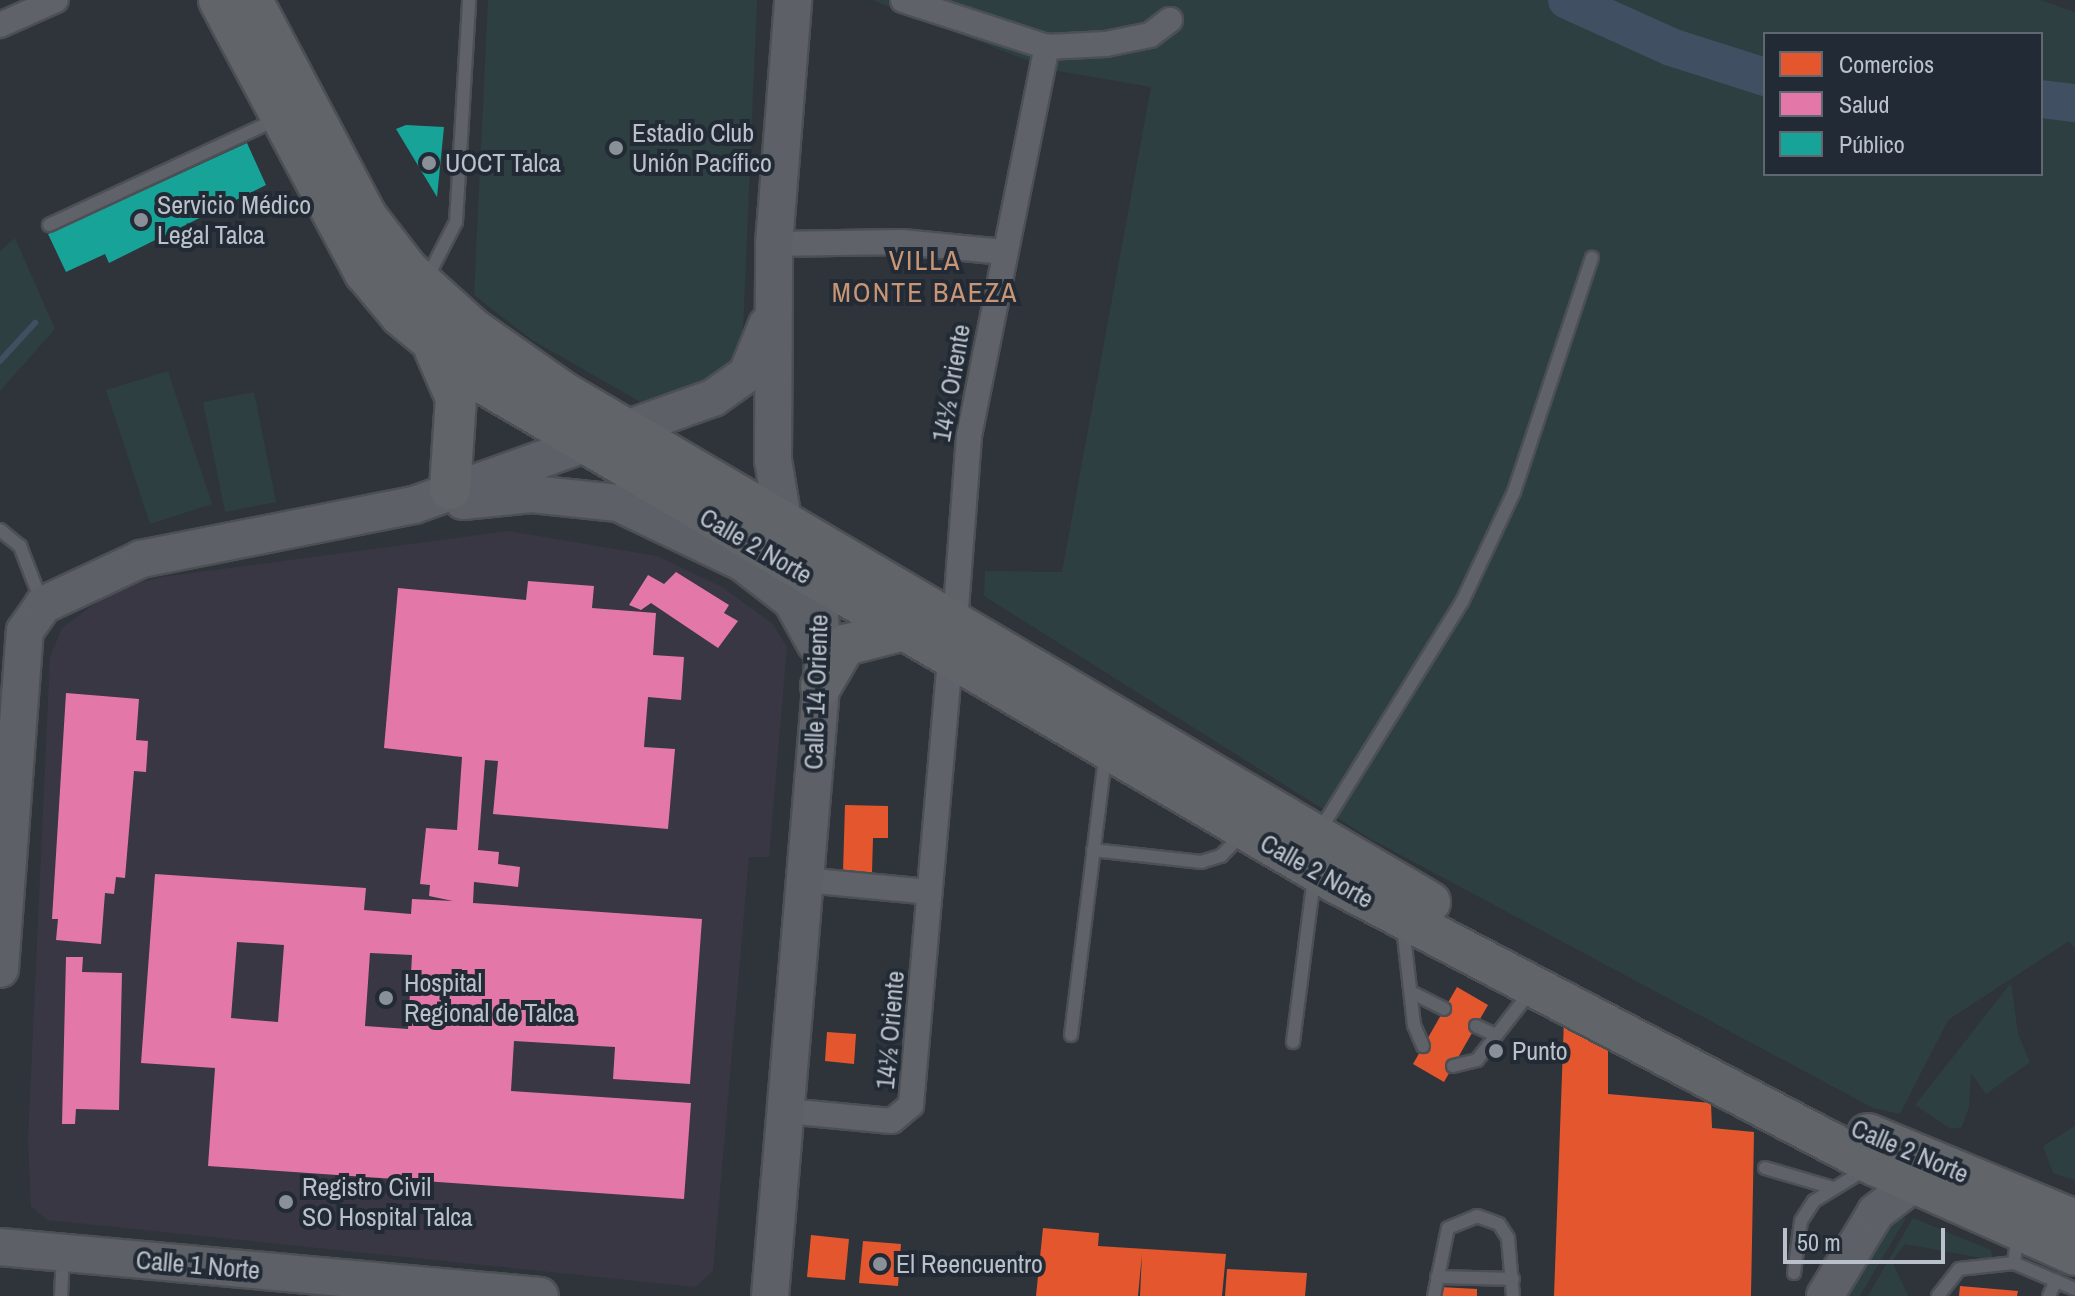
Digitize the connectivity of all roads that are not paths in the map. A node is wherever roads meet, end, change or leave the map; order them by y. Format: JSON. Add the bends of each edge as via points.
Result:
{"nodes":[{"id":1,"x":56,"y":0,"type":"edge"},
{"id":2,"x":219,"y":0,"type":"edge"},
{"id":3,"x":252,"y":0,"type":"edge"},
{"id":4,"x":469,"y":0,"type":"edge"},
{"id":5,"x":793,"y":0,"type":"edge"},
{"id":6,"x":903,"y":0,"type":"edge"},
{"id":7,"x":1170,"y":20,"type":"dead end"},
{"id":8,"x":0,"y":25,"type":"edge"},
{"id":9,"x":1045,"y":56,"type":"junction"},
{"id":10,"x":282,"y":117,"type":"junction"},
{"id":11,"x":49,"y":225,"type":"dead end"},
{"id":12,"x":774,"y":244,"type":"junction"},
{"id":13,"x":1004,"y":252,"type":"junction"},
{"id":14,"x":1592,"y":258,"type":"dead end"},
{"id":15,"x":424,"y":284,"type":"junction"},
{"id":16,"x":772,"y":305,"type":"junction"},
{"id":17,"x":432,"y":343,"type":"junction"},
{"id":18,"x":627,"y":428,"type":"junction"},
{"id":19,"x":581,"y":444,"type":"junction"},
{"id":20,"x":450,"y":489,"type":"junction"},
{"id":21,"x":414,"y":505,"type":"junction"},
{"id":22,"x":783,"y":520,"type":"junction"},
{"id":23,"x":0,"y":530,"type":"edge"},
{"id":24,"x":811,"y":578,"type":"junction"},
{"id":25,"x":43,"y":605,"type":"junction"},
{"id":26,"x":901,"y":631,"type":"junction"},
{"id":27,"x":953,"y":640,"type":"junction"},
{"id":28,"x":822,"y":674,"type":"junction"},
{"id":29,"x":1106,"y":750,"type":"junction"},
{"id":30,"x":6,"y":818,"type":"edge"},
{"id":31,"x":1245,"y":831,"type":"junction"},
{"id":32,"x":1093,"y":850,"type":"junction"},
{"id":33,"x":1315,"y":854,"type":"junction"},
{"id":34,"x":805,"y":880,"type":"junction"},
{"id":35,"x":929,"y":892,"type":"junction"},
{"id":36,"x":1401,"y":916,"type":"junction"},
{"id":37,"x":0,"y":969,"type":"edge"},
{"id":38,"x":1536,"y":985,"type":"junction"},
{"id":39,"x":1413,"y":993,"type":"junction"},
{"id":40,"x":1444,"y":1009,"type":"dead end"},
{"id":41,"x":1476,"y":1026,"type":"dead end"},
{"id":42,"x":1493,"y":1034,"type":"junction"},
{"id":43,"x":1071,"y":1035,"type":"dead end"},
{"id":44,"x":1293,"y":1042,"type":"dead end"},
{"id":45,"x":1423,"y":1046,"type":"dead end"},
{"id":46,"x":1453,"y":1066,"type":"dead end"},
{"id":47,"x":786,"y":1111,"type":"junction"},
{"id":48,"x":1874,"y":1165,"type":"junction"},
{"id":49,"x":1765,"y":1168,"type":"dead end"},
{"id":50,"x":1913,"y":1184,"type":"junction"},
{"id":51,"x":1833,"y":1188,"type":"junction"},
{"id":52,"x":2075,"y":1220,"type":"edge"},
{"id":53,"x":0,"y":1247,"type":"edge"},
{"id":54,"x":2016,"y":1247,"type":"junction"},
{"id":55,"x":63,"y":1253,"type":"junction"},
{"id":56,"x":2066,"y":1267,"type":"edge"},
{"id":57,"x":1794,"y":1273,"type":"dead end"},
{"id":58,"x":1437,"y":1277,"type":"junction"},
{"id":59,"x":1513,"y":1279,"type":"junction"},
{"id":60,"x":2075,"y":1289,"type":"edge"},
{"id":61,"x":415,"y":1290,"type":"edge"},
{"id":62,"x":61,"y":1296,"type":"edge"},
{"id":63,"x":540,"y":1296,"type":"edge"},
{"id":64,"x":770,"y":1296,"type":"edge"},
{"id":65,"x":1434,"y":1296,"type":"edge"},
{"id":66,"x":1513,"y":1296,"type":"edge"},
{"id":67,"x":1825,"y":1296,"type":"edge"},
{"id":68,"x":1938,"y":1296,"type":"edge"},
{"id":69,"x":2049,"y":1296,"type":"edge"}],
"edges":[{"from":1,"to":8,"type":"street"},
{"from":2,"to":10,"type":"main road"},
{"from":3,"to":15,"type":"main road","name":"Calle 2 Norte","via":[[367,217]]},
{"from":4,"to":15,"type":"lane","via":[[456,222]]},
{"from":5,"to":12,"type":"street","name":"Calle 14 Oriente"},
{"from":6,"to":9,"type":"street"},
{"from":7,"to":9,"type":"street","via":[[1150,35]]},
{"from":9,"to":13,"type":"street","name":"14½ Oriente"},
{"from":10,"to":11,"type":"lane"},
{"from":10,"to":17,"type":"main road","via":[[365,273]]},
{"from":12,"to":13,"type":"street","via":[[902,242]]},
{"from":12,"to":16,"type":"street","name":"Calle 14 Oriente"},
{"from":13,"to":27,"type":"street","name":"14½ Oriente","via":[[967,451]]},
{"from":14,"to":33,"type":"lane","via":[[1514,492]]},
{"from":15,"to":18,"type":"main road","name":"Calle 2 Norte","via":[[504,353]]},
{"from":16,"to":18,"type":"street","via":[[747,374],[713,398]]},
{"from":16,"to":22,"type":"street","name":"Calle 14 Oriente","via":[[773,460]]},
{"from":17,"to":19,"type":"main road","name":"Calle 2 Norte"},
{"from":17,"to":20,"type":"main road","via":[[456,398]]},
{"from":18,"to":19,"type":"street"},
{"from":18,"to":22,"type":"main road","name":"Calle 2 Norte"},
{"from":19,"to":20,"type":"street"},
{"from":19,"to":24,"type":"main road","name":"Calle 2 Norte"},
{"from":20,"to":21,"type":"street"},
{"from":21,"to":25,"type":"street","via":[[141,559]]},
{"from":21,"to":28,"type":"street","via":[[532,494],[618,503],[730,556],[792,601]]},
{"from":22,"to":24,"type":"street","name":"Calle 14 Oriente"},
{"from":22,"to":27,"type":"main road","name":"Calle 2 Norte"},
{"from":23,"to":25,"type":"lane","via":[[20,546]]},
{"from":24,"to":26,"type":"main road","name":"Calle 2 Norte"},
{"from":24,"to":28,"type":"street","name":"Calle 14 Oriente"},
{"from":25,"to":30,"type":"street","via":[[25,631],[12,665]]},
{"from":26,"to":27,"type":"main road","name":"Calle 2 Norte"},
{"from":26,"to":28,"type":"main road","via":[[845,645]]},
{"from":27,"to":29,"type":"main road","name":"Calle 2 Norte"},
{"from":27,"to":33,"type":"main road","name":"Calle 2 Norte"},
{"from":27,"to":35,"type":"street","name":"14½ Oriente"},
{"from":28,"to":34,"type":"street","name":"Calle 14 Oriente"},
{"from":29,"to":31,"type":"main road","name":"Calle 2 Norte"},
{"from":29,"to":32,"type":"lane"},
{"from":30,"to":37,"type":"street"},
{"from":31,"to":32,"type":"lane","via":[[1221,856],[1201,862]]},
{"from":31,"to":33,"type":"main road","name":"Calle 2 Norte"},
{"from":32,"to":43,"type":"lane"},
{"from":33,"to":36,"type":"main road","name":"Calle 2 Norte"},
{"from":33,"to":44,"type":"lane"},
{"from":33,"to":52,"type":"main road","name":"Calle 2 Norte","via":[[1792,1099]]},
{"from":34,"to":35,"type":"street"},
{"from":34,"to":47,"type":"street","name":"Calle 14 Oriente"},
{"from":35,"to":47,"type":"street","name":"14½ Oriente","via":[[913,1099],[903,1116]]},
{"from":36,"to":38,"type":"main road","name":"Calle 2 Norte"},
{"from":36,"to":39,"type":"lane"},
{"from":38,"to":42,"type":"lane"},
{"from":38,"to":48,"type":"main road","name":"Calle 2 Norte"},
{"from":39,"to":40,"type":"lane"},
{"from":39,"to":45,"type":"lane","via":[[1414,1025]]},
{"from":41,"to":42,"type":"lane"},
{"from":42,"to":46,"type":"lane","via":[[1477,1060]]},
{"from":47,"to":64,"type":"street","name":"Calle 14 Oriente"},
{"from":48,"to":50,"type":"main road","name":"Calle 2 Norte"},
{"from":48,"to":51,"type":"lane"},
{"from":49,"to":51,"type":"lane"},
{"from":50,"to":54,"type":"main road","name":"Calle 2 Norte"},
{"from":50,"to":67,"type":"street","via":[[1876,1212]]},
{"from":51,"to":57,"type":"lane","via":[[1801,1221]]},
{"from":53,"to":55,"type":"street","name":"Calle 1 Norte"},
{"from":54,"to":56,"type":"main road","name":"Calle 2 Norte"},
{"from":54,"to":68,"type":"lane","via":[[1959,1269]]},
{"from":55,"to":61,"type":"street","name":"Calle 1 Norte"},
{"from":55,"to":62,"type":"lane"},
{"from":56,"to":60,"type":"lane"},
{"from":56,"to":69,"type":"lane"},
{"from":58,"to":59,"type":"lane"},
{"from":58,"to":59,"type":"lane","via":[[1448,1228],[1477,1216],[1499,1224],[1508,1238]]},
{"from":58,"to":65,"type":"lane"},
{"from":59,"to":66,"type":"lane"},
{"from":61,"to":63,"type":"street","name":"Calle 1 Norte"}]}
